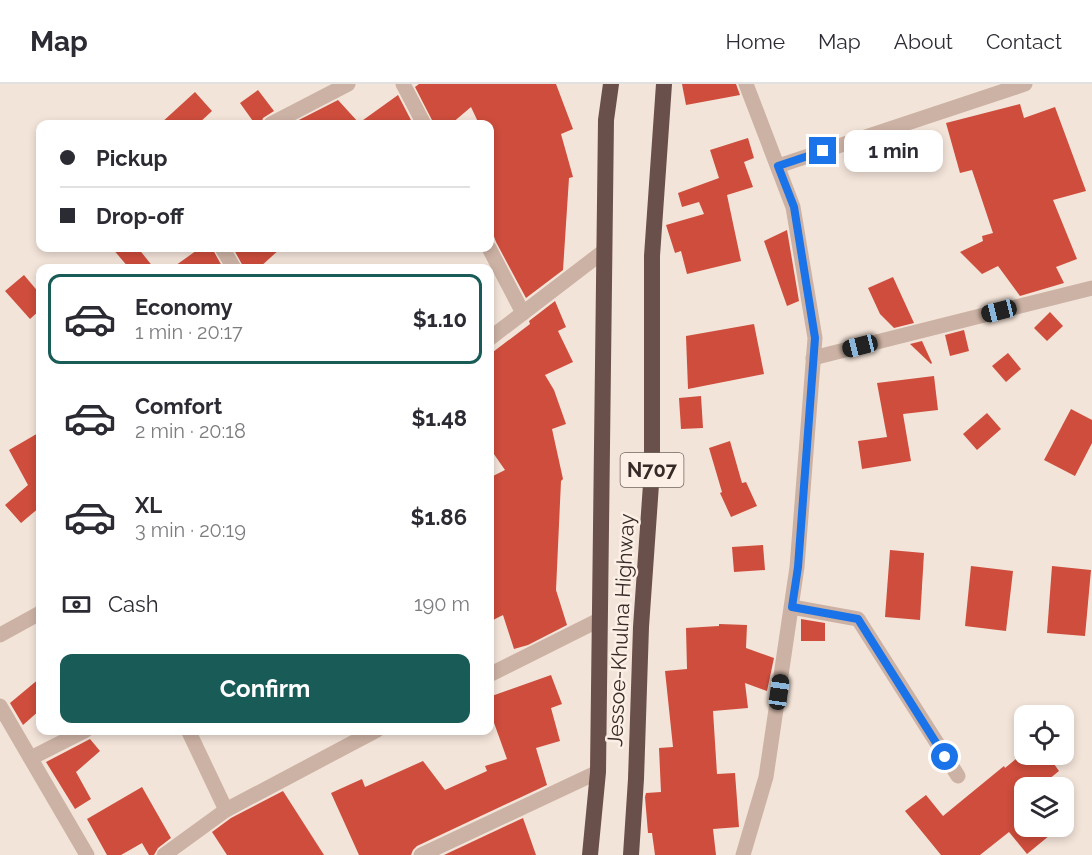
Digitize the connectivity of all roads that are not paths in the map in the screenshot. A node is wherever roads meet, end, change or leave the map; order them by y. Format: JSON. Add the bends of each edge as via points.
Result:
{"nodes":[{"id":1,"x":348,"y":84,"type":"edge"},
{"id":2,"x":403,"y":84,"type":"edge"},
{"id":3,"x":611,"y":84,"type":"edge"},
{"id":4,"x":664,"y":84,"type":"edge"},
{"id":5,"x":746,"y":84,"type":"edge"},
{"id":6,"x":1025,"y":84,"type":"edge"},
{"id":7,"x":279,"y":120,"type":"edge"},
{"id":8,"x":422,"y":120,"type":"edge"},
{"id":9,"x":778,"y":166,"type":"junction"},
{"id":10,"x":604,"y":251,"type":"junction"},
{"id":11,"x":491,"y":252,"type":"edge"},
{"id":12,"x":1092,"y":288,"type":"edge"},
{"id":13,"x":523,"y":313,"type":"junction"},
{"id":14,"x":494,"y":335,"type":"edge"},
{"id":15,"x":813,"y":358,"type":"junction"},
{"id":16,"x":792,"y":607,"type":"junction"},
{"id":17,"x":36,"y":615,"type":"edge"},
{"id":18,"x":599,"y":620,"type":"junction"},
{"id":19,"x":0,"y":635,"type":"edge"},
{"id":20,"x":494,"y":672,"type":"edge"},
{"id":21,"x":0,"y":706,"type":"edge"},
{"id":22,"x":76,"y":735,"type":"edge"},
{"id":23,"x":190,"y":735,"type":"edge"},
{"id":24,"x":368,"y":735,"type":"edge"},
{"id":25,"x":31,"y":758,"type":"junction"},
{"id":26,"x":598,"y":772,"type":"junction"},
{"id":27,"x":958,"y":776,"type":"dead end"},
{"id":28,"x":226,"y":810,"type":"junction"},
{"id":29,"x":87,"y":855,"type":"edge"},
{"id":30,"x":164,"y":855,"type":"edge"},
{"id":31,"x":421,"y":855,"type":"edge"},
{"id":32,"x":590,"y":855,"type":"edge"},
{"id":33,"x":631,"y":855,"type":"edge"},
{"id":34,"x":743,"y":855,"type":"edge"}],
"edges":[{"from":1,"to":7,"type":"street"},
{"from":2,"to":8,"type":"street"},
{"from":3,"to":10,"type":"highway","name":"Jessoe-Khulna Highway","number":"N707","via":[[606,120]]},
{"from":4,"to":33,"type":"highway","name":"Jessoe-Khulna Highway","number":"N707","via":[[652,256],[652,470]]},
{"from":5,"to":9,"type":"street"},
{"from":6,"to":9,"type":"street"},
{"from":9,"to":15,"type":"street","via":[[794,207],[815,338]]},
{"from":10,"to":13,"type":"street"},
{"from":10,"to":18,"type":"highway","name":"Jessoe-Khulna Highway","number":"N707"},
{"from":11,"to":13,"type":"street"},
{"from":12,"to":15,"type":"street"},
{"from":13,"to":14,"type":"street"},
{"from":15,"to":16,"type":"street"},
{"from":16,"to":27,"type":"street","via":[[858,619]]},
{"from":16,"to":34,"type":"street","via":[[766,777]]},
{"from":17,"to":19,"type":"street"},
{"from":18,"to":20,"type":"street"},
{"from":18,"to":26,"type":"highway","name":"Jessoe-Khulna Highway","number":"N707"},
{"from":21,"to":25,"type":"street"},
{"from":22,"to":25,"type":"street"},
{"from":23,"to":28,"type":"street"},
{"from":24,"to":28,"type":"street"},
{"from":25,"to":29,"type":"street"},
{"from":26,"to":31,"type":"street"},
{"from":26,"to":32,"type":"highway","name":"Jessoe-Khulna Highway","number":"N707"},
{"from":28,"to":30,"type":"street"}]}
